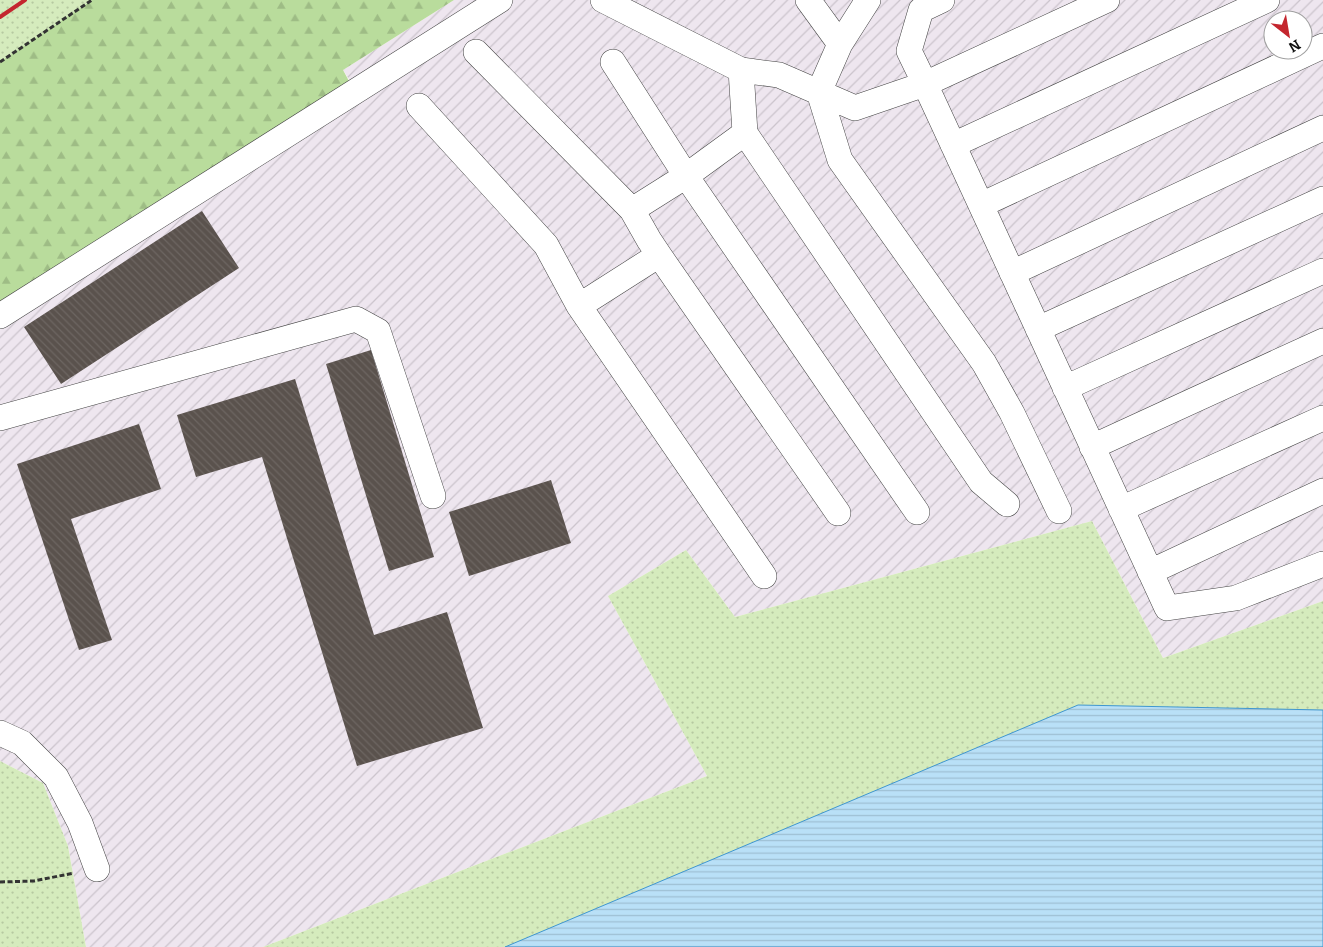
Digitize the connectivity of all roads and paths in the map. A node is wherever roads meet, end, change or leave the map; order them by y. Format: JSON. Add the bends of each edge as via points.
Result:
{"nodes":[{"id":1,"x":92,"y":0,"type":"edge"},
{"id":2,"x":500,"y":0,"type":"edge"},
{"id":3,"x":603,"y":0,"type":"edge"},
{"id":4,"x":808,"y":0,"type":"edge"},
{"id":5,"x":868,"y":0,"type":"edge"},
{"id":6,"x":942,"y":0,"type":"edge"},
{"id":7,"x":1106,"y":0,"type":"edge"},
{"id":8,"x":1267,"y":0,"type":"edge"},
{"id":9,"x":840,"y":44,"type":"junction"},
{"id":10,"x":1323,"y":46,"type":"edge"},
{"id":11,"x":476,"y":52,"type":"dead end"},
{"id":12,"x":0,"y":62,"type":"edge"},
{"id":13,"x":613,"y":62,"type":"dead end"},
{"id":14,"x":741,"y":70,"type":"junction"},
{"id":15,"x":926,"y":84,"type":"junction"},
{"id":16,"x":819,"y":92,"type":"junction"},
{"id":17,"x":419,"y":106,"type":"dead end"},
{"id":18,"x":1323,"y":128,"type":"edge"},
{"id":19,"x":745,"y":133,"type":"junction"},
{"id":20,"x":953,"y":144,"type":"junction"},
{"id":21,"x":686,"y":176,"type":"junction"},
{"id":22,"x":1323,"y":199,"type":"edge"},
{"id":23,"x":981,"y":205,"type":"junction"},
{"id":24,"x":632,"y":210,"type":"junction"},
{"id":25,"x":659,"y":255,"type":"junction"},
{"id":26,"x":1323,"y":271,"type":"edge"},
{"id":27,"x":1012,"y":273,"type":"junction"},
{"id":28,"x":579,"y":306,"type":"junction"},
{"id":29,"x":0,"y":316,"type":"edge"},
{"id":30,"x":1038,"y":329,"type":"junction"},
{"id":31,"x":1323,"y":341,"type":"edge"},
{"id":32,"x":1065,"y":388,"type":"junction"},
{"id":33,"x":0,"y":418,"type":"edge"},
{"id":34,"x":1323,"y":418,"type":"edge"},
{"id":35,"x":1092,"y":447,"type":"junction"},
{"id":36,"x":1323,"y":491,"type":"edge"},
{"id":37,"x":433,"y":496,"type":"dead end"},
{"id":38,"x":1007,"y":504,"type":"dead end"},
{"id":39,"x":1121,"y":509,"type":"junction"},
{"id":40,"x":1059,"y":511,"type":"dead end"},
{"id":41,"x":917,"y":512,"type":"dead end"},
{"id":42,"x":838,"y":513,"type":"dead end"},
{"id":43,"x":1323,"y":564,"type":"edge"},
{"id":44,"x":1150,"y":572,"type":"junction"},
{"id":45,"x":764,"y":576,"type":"dead end"},
{"id":46,"x":0,"y":733,"type":"edge"},
{"id":47,"x":96,"y":869,"type":"joint"},
{"id":48,"x":0,"y":882,"type":"edge"}],
"edges":[{"from":1,"to":12,"type":"path"},
{"from":2,"to":29,"type":"lane"},
{"from":3,"to":14,"type":"lane"},
{"from":4,"to":9,"type":"lane"},
{"from":5,"to":9,"type":"lane"},
{"from":6,"to":15,"type":"lane","via":[[921,10],[909,51]]},
{"from":7,"to":15,"type":"lane"},
{"from":8,"to":20,"type":"lane"},
{"from":9,"to":16,"type":"lane"},
{"from":10,"to":23,"type":"lane"},
{"from":11,"to":24,"type":"lane"},
{"from":13,"to":21,"type":"lane"},
{"from":14,"to":16,"type":"lane","via":[[779,75]]},
{"from":14,"to":19,"type":"lane"},
{"from":15,"to":16,"type":"lane","via":[[854,108]]},
{"from":15,"to":20,"type":"lane"},
{"from":16,"to":40,"type":"lane","via":[[840,160],[984,364],[1012,413]]},
{"from":17,"to":28,"type":"lane","via":[[546,245]]},
{"from":18,"to":27,"type":"lane"},
{"from":19,"to":21,"type":"lane"},
{"from":19,"to":38,"type":"lane","via":[[981,482]]},
{"from":20,"to":23,"type":"lane"},
{"from":21,"to":24,"type":"lane"},
{"from":21,"to":41,"type":"lane"},
{"from":22,"to":30,"type":"lane"},
{"from":23,"to":27,"type":"lane"},
{"from":24,"to":25,"type":"lane"},
{"from":25,"to":28,"type":"lane"},
{"from":25,"to":42,"type":"lane"},
{"from":26,"to":32,"type":"lane"},
{"from":27,"to":30,"type":"lane"},
{"from":28,"to":45,"type":"lane"},
{"from":30,"to":32,"type":"lane"},
{"from":31,"to":35,"type":"lane"},
{"from":32,"to":35,"type":"lane"},
{"from":33,"to":37,"type":"lane","via":[[356,319],[378,331]]},
{"from":34,"to":39,"type":"lane"},
{"from":35,"to":39,"type":"lane"},
{"from":36,"to":44,"type":"lane"},
{"from":39,"to":44,"type":"lane"},
{"from":43,"to":44,"type":"lane","via":[[1236,598],[1167,608]]},
{"from":46,"to":47,"type":"lane","via":[[22,743],[56,777],[80,823]]},
{"from":47,"to":48,"type":"path","via":[[34,881]]}]}
